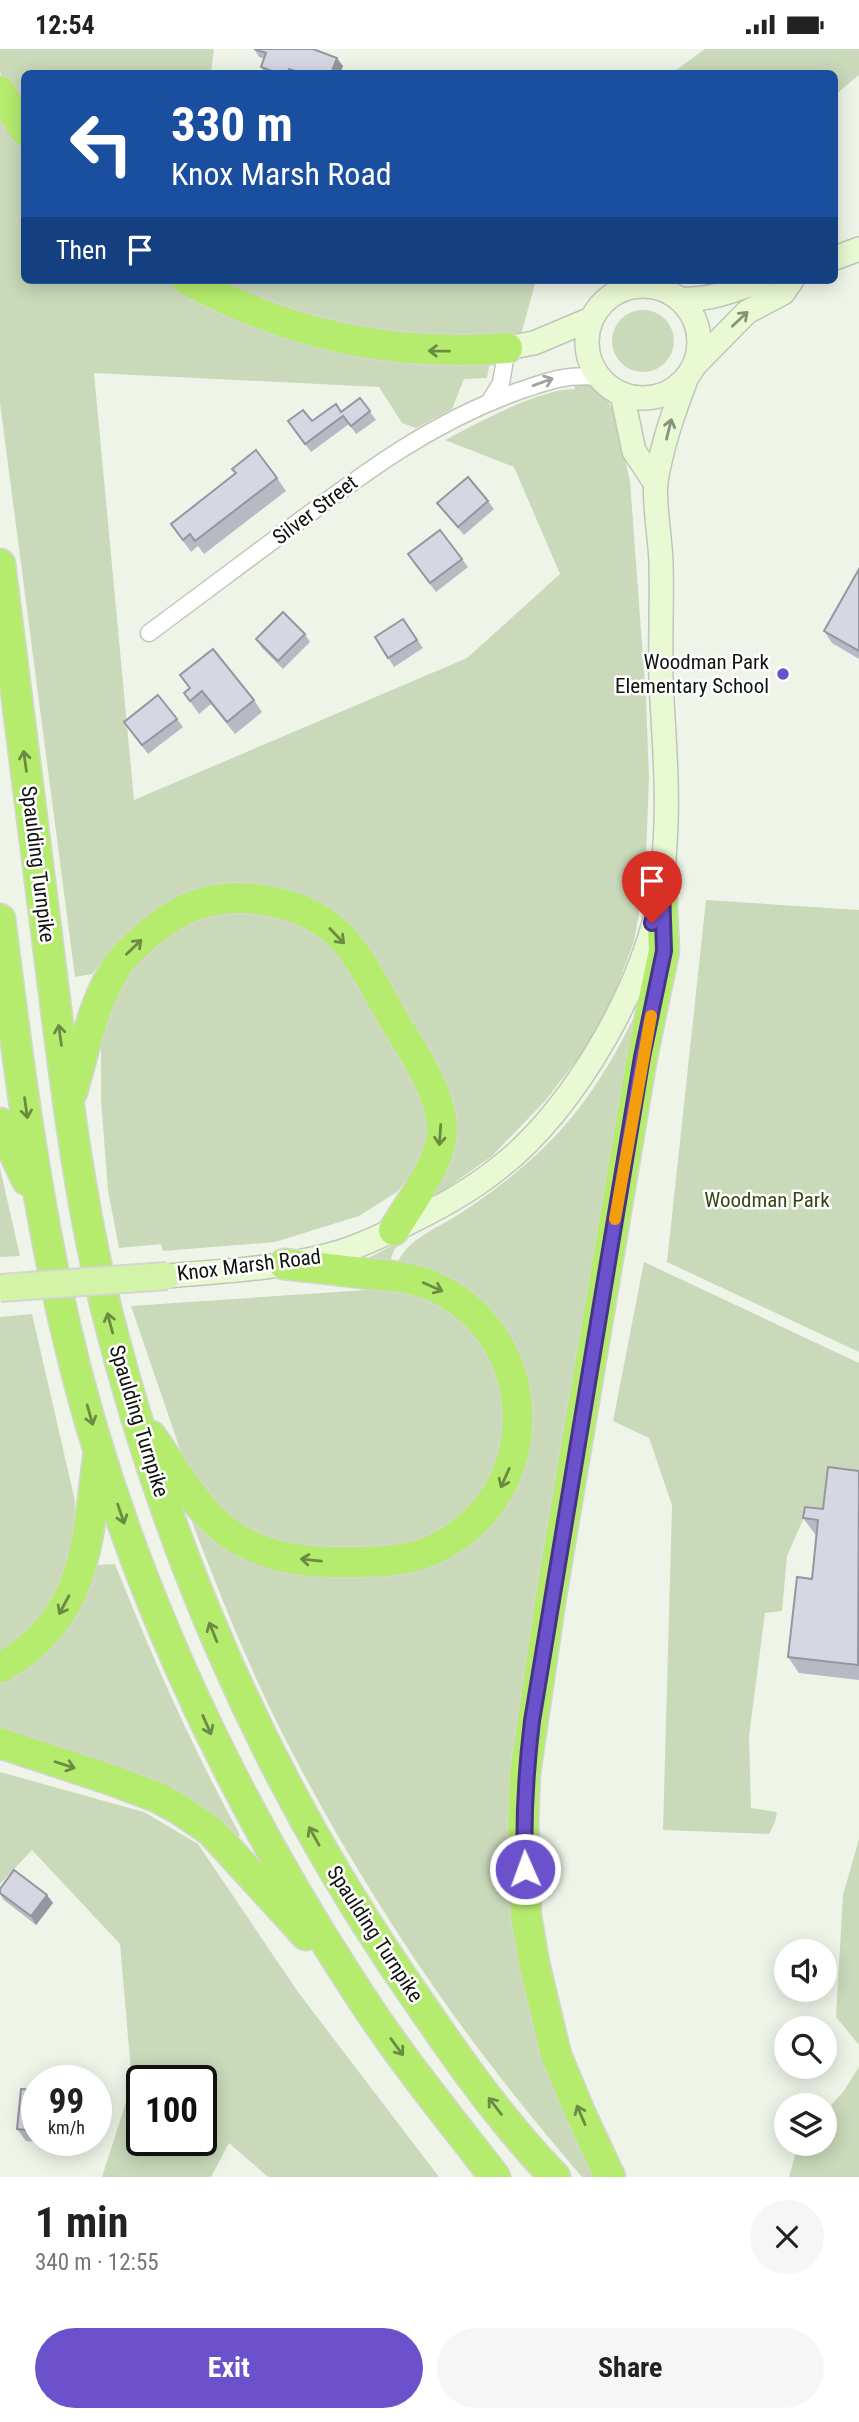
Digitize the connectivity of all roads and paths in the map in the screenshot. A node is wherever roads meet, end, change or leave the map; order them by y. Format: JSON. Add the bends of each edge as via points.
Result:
{"nodes":[{"id":1,"x":0,"y":91,"type":"edge"},
{"id":2,"x":21,"y":125,"type":"edge"},
{"id":3,"x":859,"y":249,"type":"edge"},
{"id":4,"x":838,"y":257,"type":"edge"},
{"id":5,"x":195,"y":284,"type":"edge"},
{"id":6,"x":750,"y":284,"type":"edge"},
{"id":7,"x":789,"y":284,"type":"edge"},
{"id":8,"x":680,"y":299,"type":"junction"},
{"id":9,"x":591,"y":319,"type":"junction"},
{"id":10,"x":507,"y":348,"type":"junction"},
{"id":11,"x":691,"y":371,"type":"junction"},
{"id":12,"x":599,"y":377,"type":"junction"},
{"id":13,"x":622,"y":394,"type":"junction"},
{"id":14,"x":491,"y":401,"type":"junction"},
{"id":15,"x":656,"y":484,"type":"junction"},
{"id":16,"x":0,"y":564,"type":"edge"},
{"id":17,"x":149,"y":633,"type":"dead end"},
{"id":18,"x":662,"y":887,"type":"junction"},
{"id":19,"x":0,"y":919,"type":"edge"},
{"id":20,"x":69,"y":1103,"type":"junction"},
{"id":21,"x":0,"y":1123,"type":"edge"},
{"id":22,"x":40,"y":1206,"type":"junction"},
{"id":23,"x":394,"y":1230,"type":"junction"},
{"id":24,"x":284,"y":1264,"type":"junction"},
{"id":25,"x":167,"y":1276,"type":"joint"},
{"id":26,"x":0,"y":1288,"type":"edge"},
{"id":27,"x":135,"y":1413,"type":"junction"},
{"id":28,"x":99,"y":1450,"type":"junction"},
{"id":29,"x":0,"y":1668,"type":"edge"},
{"id":30,"x":0,"y":1743,"type":"edge"},
{"id":31,"x":357,"y":1992,"type":"junction"},
{"id":32,"x":495,"y":2177,"type":"edge"},
{"id":33,"x":555,"y":2177,"type":"edge"},
{"id":34,"x":610,"y":2177,"type":"edge"}],
"edges":[{"from":1,"to":2,"type":"highway"},
{"from":3,"to":4,"type":"main road"},
{"from":10,"to":5,"type":"highway","one_way":true,"via":[[433,351],[359,343],[263,316]]},
{"from":6,"to":8,"type":"main road","via":[[699,300]]},
{"from":11,"to":7,"type":"main road","one_way":true,"via":[[747,312],[783,293]]},
{"from":8,"to":9,"type":"main road","via":[[662,289],[634,286],[608,297]]},
{"from":8,"to":11,"type":"main road","via":[[698,330],[699,348]]},
{"from":9,"to":10,"type":"main road"},
{"from":9,"to":12,"type":"main road","via":[[586,343]]},
{"from":10,"to":14,"type":"street","via":[[501,383]]},
{"from":11,"to":13,"type":"main road","via":[[664,394],[643,398]]},
{"from":15,"to":11,"type":"main road","name":"Knox Marsh Road","one_way":true,"via":[[673,411]]},
{"from":12,"to":13,"type":"main road"},
{"from":14,"to":12,"type":"street","name":"Silver Street","one_way":true,"via":[[558,377]]},
{"from":13,"to":15,"type":"main road","via":[[634,451]]},
{"from":14,"to":17,"type":"street","name":"Silver Street","via":[[383,459]]},
{"from":15,"to":18,"type":"main road","name":"Knox Marsh Road","via":[[665,755]]},
{"from":20,"to":16,"type":"highway","name":"Spaulding Turnpike","one_way":true},
{"from":18,"to":23,"type":"main road","name":"Knox Marsh Road","via":[[628,994],[579,1081],[503,1165],[444,1206]]},
{"from":34,"to":18,"type":"highway","one_way":true,"via":[[556,2055],[526,1916],[523,1823],[532,1721],[558,1555],[664,951]]},
{"from":19,"to":22,"type":"highway","name":"Spaulding Turnpike","one_way":true},
{"from":20,"to":23,"type":"highway","one_way":true,"via":[[105,985],[121,960],[156,926],[216,900],[280,902],[335,931],[356,957],[434,1095],[442,1126],[438,1154]]},
{"from":27,"to":20,"type":"highway","name":"Spaulding Turnpike","one_way":true,"via":[[90,1233]]},
{"from":21,"to":22,"type":"highway"},
{"from":22,"to":28,"type":"highway","name":"Spaulding Turnpike","one_way":true,"via":[[64,1324]]},
{"from":23,"to":24,"type":"main road","name":"Knox Marsh Road","via":[[330,1255]]},
{"from":24,"to":25,"type":"main road","name":"Knox Marsh Road"},
{"from":24,"to":27,"type":"highway","one_way":true,"via":[[391,1274],[430,1285],[465,1306],[493,1336],[511,1372],[518,1433],[504,1480],[476,1520],[444,1544],[408,1559],[330,1562],[268,1553],[236,1538],[210,1517]]},
{"from":25,"to":26,"type":"main road","name":"Knox Marsh Road","bridge":true},
{"from":33,"to":27,"type":"highway","name":"Spaulding Turnpike","one_way":true,"via":[[451,2050],[334,1870],[281,1776],[194,1585]]},
{"from":28,"to":29,"type":"highway","one_way":true,"via":[[82,1569],[65,1607],[46,1635]]},
{"from":28,"to":31,"type":"highway","name":"Spaulding Turnpike","one_way":true,"via":[[144,1578],[212,1736],[261,1832]]},
{"from":30,"to":31,"type":"highway","one_way":true,"via":[[157,1797],[195,1819]]},
{"from":31,"to":32,"type":"highway","name":"Spaulding Turnpike","one_way":true}]}
